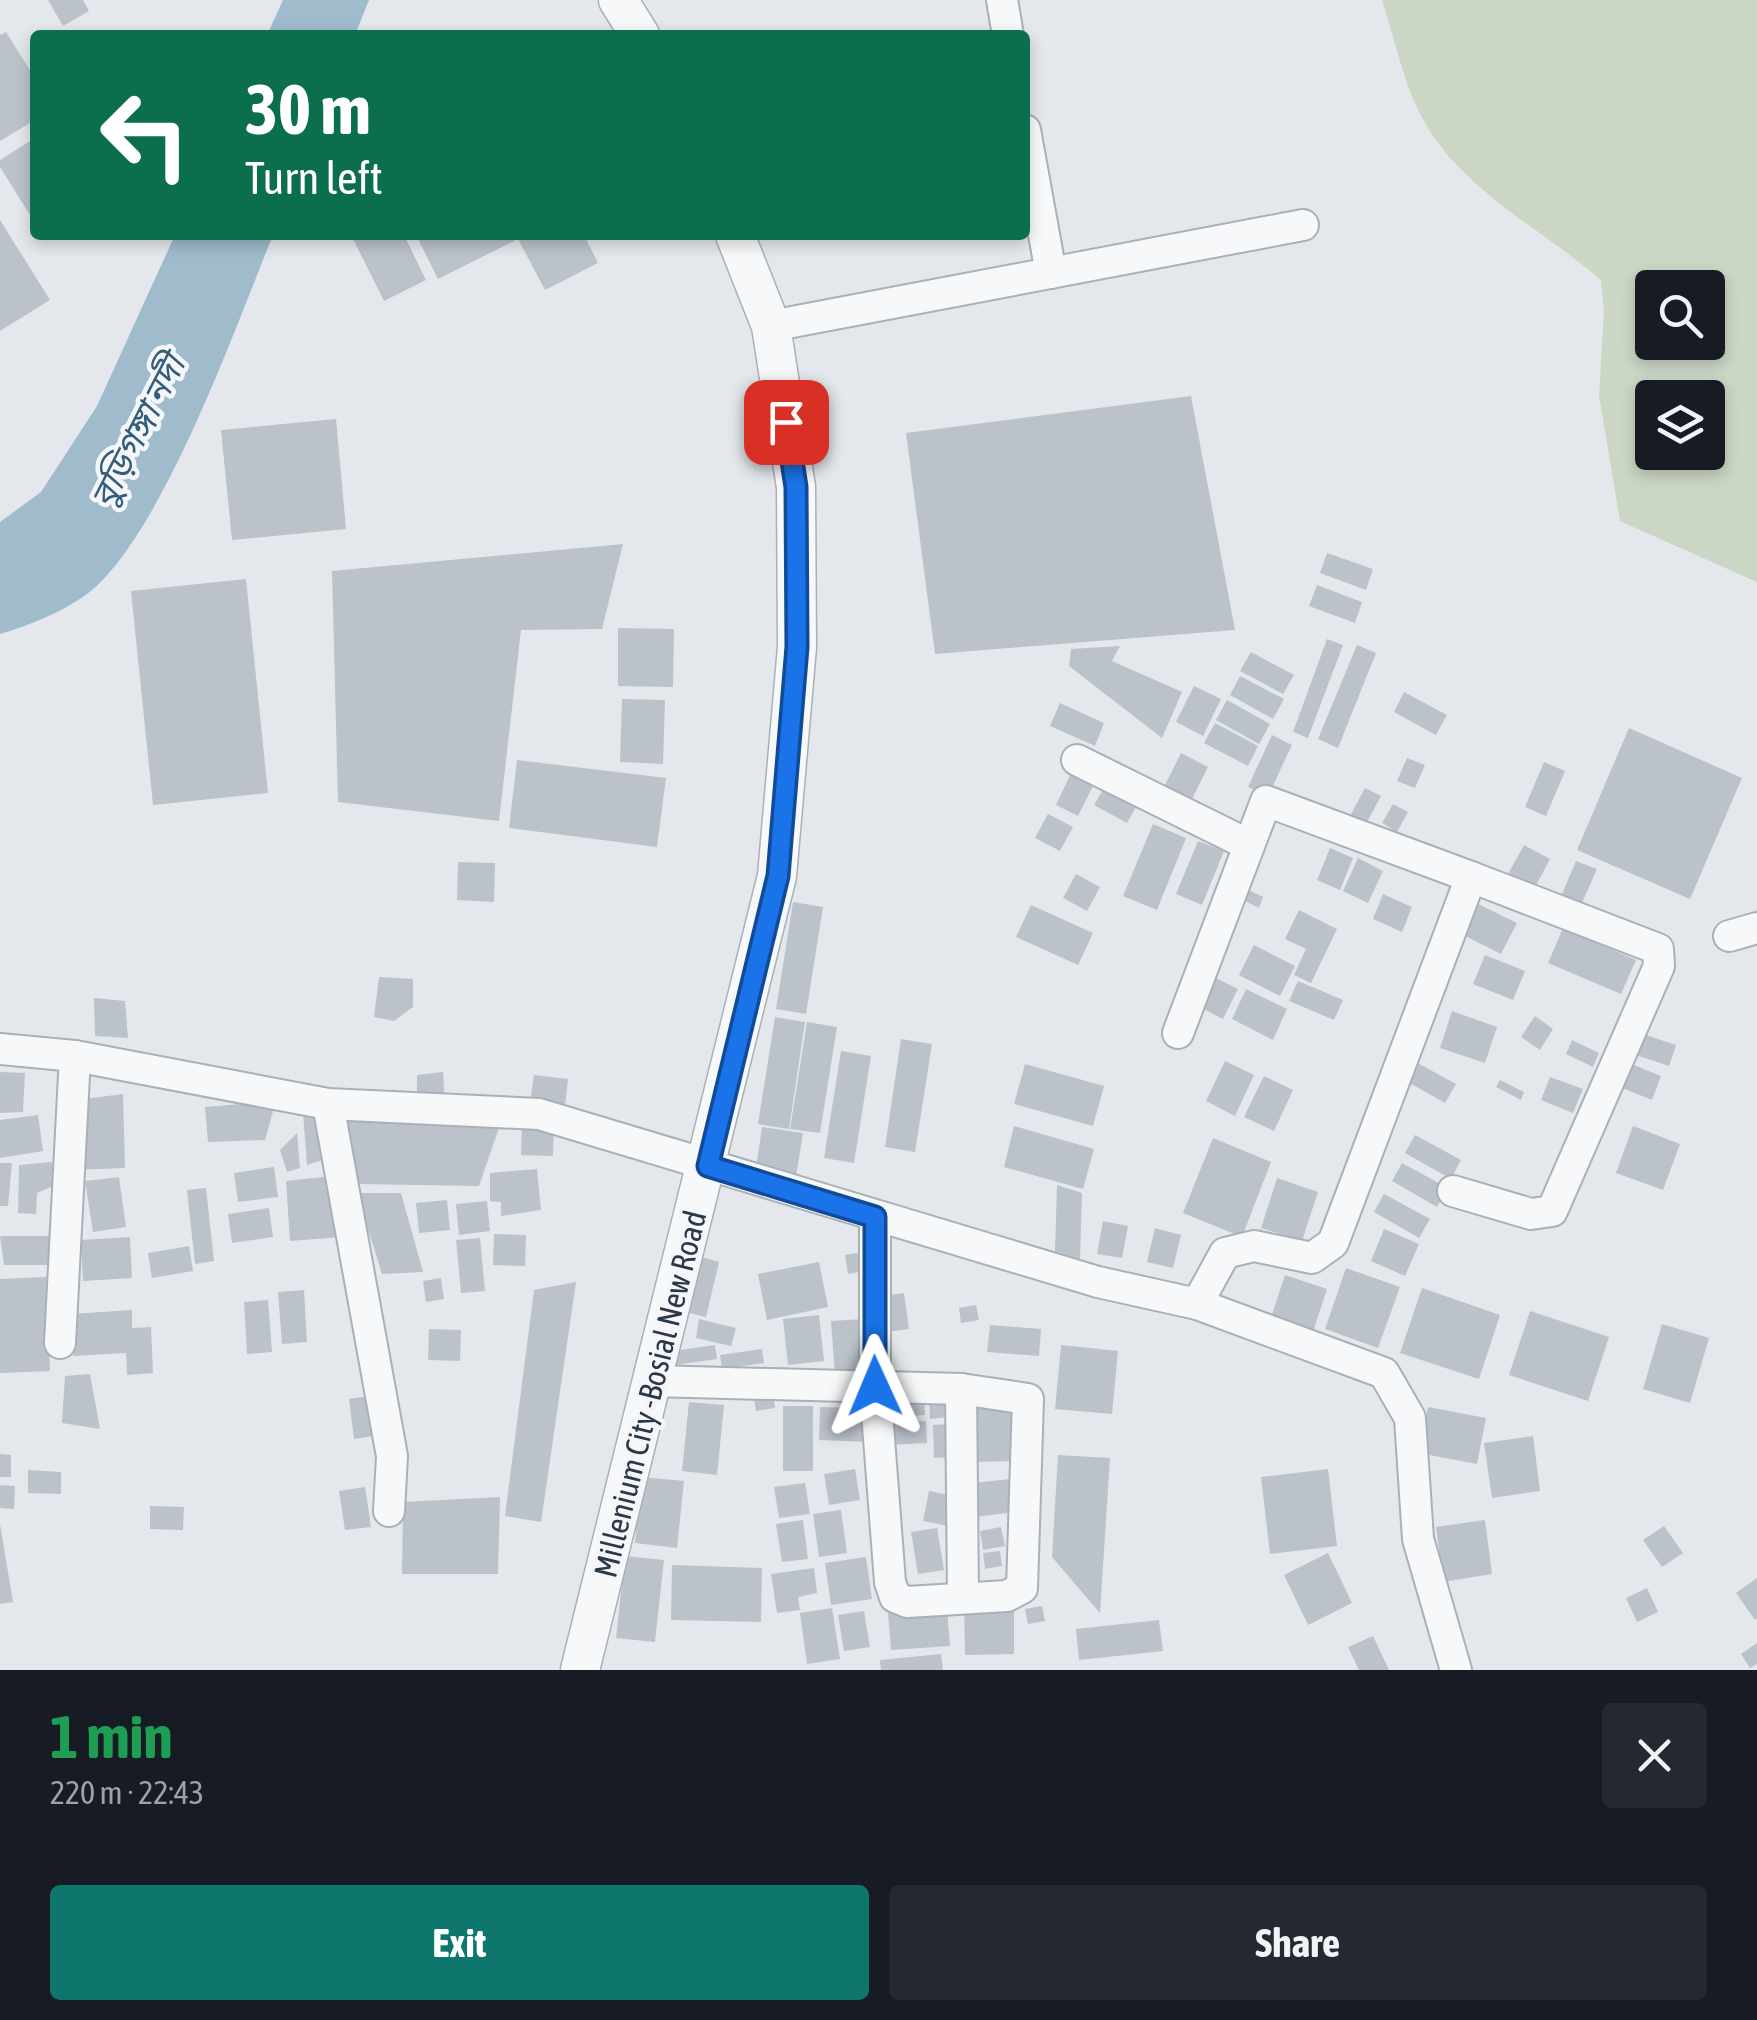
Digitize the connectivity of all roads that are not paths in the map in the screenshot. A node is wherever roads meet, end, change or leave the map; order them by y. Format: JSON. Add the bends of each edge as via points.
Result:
{"nodes":[{"id":1,"x":618,"y":0,"type":"edge"},
{"id":2,"x":1002,"y":0,"type":"edge"},
{"id":3,"x":637,"y":30,"type":"edge"},
{"id":4,"x":1007,"y":30,"type":"edge"},
{"id":5,"x":1030,"y":158,"type":"edge"},
{"id":6,"x":1304,"y":226,"type":"dead end"},
{"id":7,"x":737,"y":240,"type":"edge"},
{"id":8,"x":1051,"y":273,"type":"junction"},
{"id":9,"x":771,"y":326,"type":"junction"},
{"id":10,"x":1077,"y":760,"type":"dead end"},
{"id":11,"x":1250,"y":845,"type":"junction"},
{"id":12,"x":1472,"y":876,"type":"junction"},
{"id":13,"x":1178,"y":1033,"type":"dead end"},
{"id":14,"x":0,"y":1049,"type":"edge"},
{"id":15,"x":75,"y":1056,"type":"junction"},
{"id":16,"x":328,"y":1104,"type":"junction"},
{"id":17,"x":708,"y":1166,"type":"junction"},
{"id":18,"x":1453,"y":1192,"type":"dead end"},
{"id":19,"x":875,"y":1217,"type":"junction"},
{"id":20,"x":1198,"y":1304,"type":"junction"},
{"id":21,"x":60,"y":1343,"type":"dead end"},
{"id":22,"x":652,"y":1381,"type":"junction"},
{"id":23,"x":875,"y":1386,"type":"junction"},
{"id":24,"x":961,"y":1390,"type":"junction"},
{"id":25,"x":388,"y":1511,"type":"dead end"},
{"id":26,"x":963,"y":1598,"type":"junction"},
{"id":27,"x":580,"y":1670,"type":"edge"},
{"id":28,"x":1456,"y":1670,"type":"edge"}],
"edges":[{"from":1,"to":3,"type":"street"},
{"from":2,"to":4,"type":"street"},
{"from":5,"to":8,"type":"street"},
{"from":6,"to":8,"type":"street"},
{"from":7,"to":9,"type":"street","name":"Millenium City -Bosial New Road"},
{"from":8,"to":9,"type":"street"},
{"from":9,"to":17,"type":"street","name":"Millenium City -Bosial New Road","via":[[796,487],[797,647],[778,876]]},
{"from":10,"to":11,"type":"street"},
{"from":11,"to":12,"type":"street","via":[[1266,801]]},
{"from":11,"to":13,"type":"street"},
{"from":12,"to":18,"type":"street","via":[[1658,949],[1659,966],[1552,1211],[1531,1214]]},
{"from":12,"to":20,"type":"street","via":[[1332,1243],[1312,1258],[1254,1246],[1225,1253]]},
{"from":14,"to":15,"type":"street"},
{"from":15,"to":16,"type":"street"},
{"from":15,"to":21,"type":"street"},
{"from":16,"to":17,"type":"street","via":[[539,1114]]},
{"from":16,"to":25,"type":"street","via":[[392,1456]]},
{"from":17,"to":19,"type":"street"},
{"from":17,"to":22,"type":"street","name":"Millenium City -Bosial New Road"},
{"from":19,"to":20,"type":"street"},
{"from":19,"to":23,"type":"street"},
{"from":20,"to":28,"type":"street","via":[[1384,1374],[1410,1418],[1418,1539]]},
{"from":22,"to":23,"type":"street"},
{"from":22,"to":27,"type":"street","name":"Millenium City -Bosial New Road"},
{"from":23,"to":24,"type":"street"},
{"from":23,"to":26,"type":"street","via":[[895,1596],[907,1602]]},
{"from":24,"to":26,"type":"street"},
{"from":24,"to":26,"type":"street","via":[[1017,1394],[1028,1399],[1029,1414],[1022,1588],[1007,1596]]}]}
